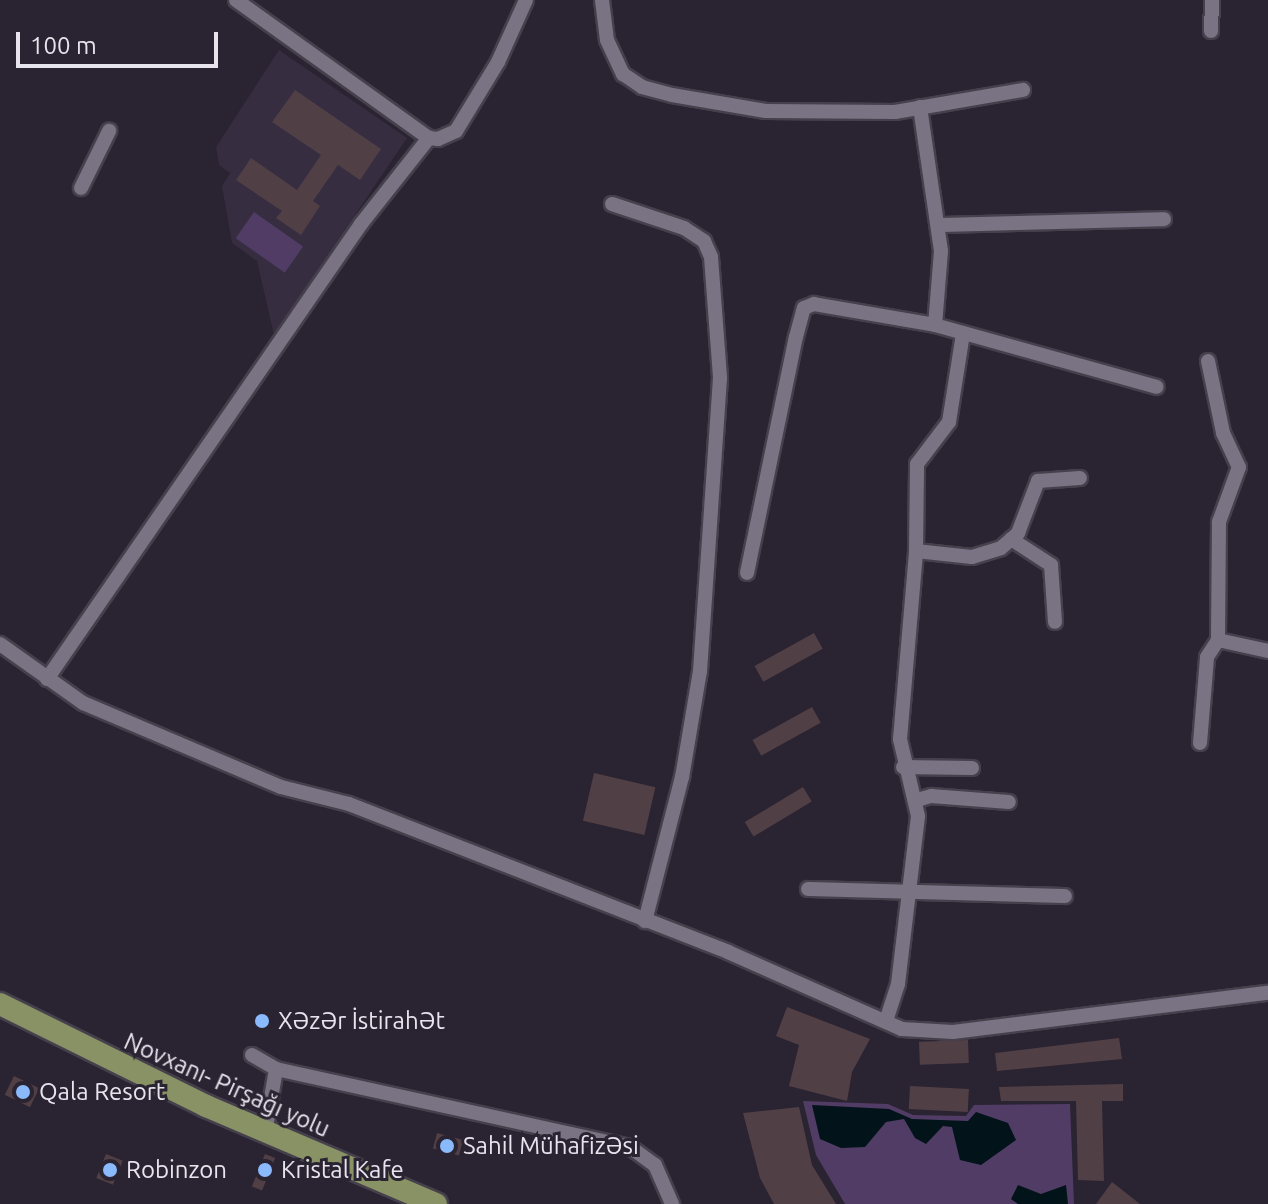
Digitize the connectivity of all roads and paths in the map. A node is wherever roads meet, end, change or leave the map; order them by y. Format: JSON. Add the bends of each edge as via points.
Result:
{"nodes":[{"id":1,"x":236,"y":0,"type":"edge"},
{"id":2,"x":526,"y":0,"type":"edge"},
{"id":3,"x":602,"y":0,"type":"edge"},
{"id":4,"x":1212,"y":0,"type":"edge"},
{"id":5,"x":1211,"y":31,"type":"dead end"},
{"id":6,"x":1023,"y":90,"type":"dead end"},
{"id":7,"x":920,"y":107,"type":"junction"},
{"id":8,"x":109,"y":131,"type":"dead end"},
{"id":9,"x":429,"y":138,"type":"junction"},
{"id":10,"x":81,"y":188,"type":"dead end"},
{"id":11,"x":612,"y":204,"type":"dead end"},
{"id":12,"x":1164,"y":219,"type":"dead end"},
{"id":13,"x":939,"y":225,"type":"junction"},
{"id":14,"x":935,"y":325,"type":"junction"},
{"id":15,"x":963,"y":334,"type":"junction"},
{"id":16,"x":1208,"y":361,"type":"dead end"},
{"id":17,"x":1157,"y":387,"type":"dead end"},
{"id":18,"x":1080,"y":478,"type":"dead end"},
{"id":19,"x":1011,"y":539,"type":"junction"},
{"id":20,"x":916,"y":551,"type":"junction"},
{"id":21,"x":747,"y":573,"type":"dead end"},
{"id":22,"x":1055,"y":622,"type":"dead end"},
{"id":23,"x":1218,"y":640,"type":"junction"},
{"id":24,"x":0,"y":644,"type":"edge"},
{"id":25,"x":1268,"y":651,"type":"edge"},
{"id":26,"x":47,"y":679,"type":"junction"},
{"id":27,"x":1200,"y":743,"type":"dead end"},
{"id":28,"x":903,"y":767,"type":"junction"},
{"id":29,"x":972,"y":768,"type":"dead end"},
{"id":30,"x":917,"y":800,"type":"junction"},
{"id":31,"x":1009,"y":802,"type":"dead end"},
{"id":32,"x":808,"y":889,"type":"dead end"},
{"id":33,"x":909,"y":890,"type":"junction"},
{"id":34,"x":1065,"y":896,"type":"dead end"},
{"id":35,"x":645,"y":921,"type":"junction"},
{"id":36,"x":1268,"y":993,"type":"edge"},
{"id":37,"x":0,"y":1004,"type":"edge"},
{"id":38,"x":886,"y":1021,"type":"junction"},
{"id":39,"x":252,"y":1055,"type":"dead end"},
{"id":40,"x":276,"y":1069,"type":"junction"},
{"id":41,"x":265,"y":1133,"type":"junction"},
{"id":42,"x":436,"y":1204,"type":"edge"},
{"id":43,"x":672,"y":1204,"type":"edge"}],
"edges":[{"from":1,"to":9,"type":"street"},
{"from":2,"to":9,"type":"street","via":[[498,62],[456,131],[446,139]]},
{"from":3,"to":7,"type":"street","via":[[607,40],[623,74],[642,87],[766,111]]},
{"from":4,"to":5,"type":"street"},
{"from":6,"to":7,"type":"street"},
{"from":7,"to":13,"type":"street"},
{"from":8,"to":10,"type":"street"},
{"from":9,"to":26,"type":"street","via":[[344,248]]},
{"from":11,"to":35,"type":"street","via":[[684,228],[704,241],[711,257],[720,378],[700,671],[682,777]]},
{"from":12,"to":13,"type":"street"},
{"from":13,"to":14,"type":"street"},
{"from":14,"to":15,"type":"street"},
{"from":14,"to":21,"type":"street","via":[[830,305],[804,308]]},
{"from":15,"to":17,"type":"street"},
{"from":15,"to":20,"type":"street","via":[[949,422],[917,464]]},
{"from":16,"to":23,"type":"street","via":[[1223,433],[1239,467],[1219,522]]},
{"from":18,"to":19,"type":"street","via":[[1038,481],[1025,520]]},
{"from":19,"to":20,"type":"street","via":[[983,556]]},
{"from":19,"to":22,"type":"street","via":[[1051,565]]},
{"from":20,"to":28,"type":"street","via":[[901,699]]},
{"from":23,"to":25,"type":"street"},
{"from":23,"to":27,"type":"street","via":[[1207,657]]},
{"from":24,"to":26,"type":"street"},
{"from":26,"to":35,"type":"street","via":[[83,703],[281,787],[349,804]]},
{"from":28,"to":29,"type":"street"},
{"from":28,"to":30,"type":"street"},
{"from":30,"to":31,"type":"street","via":[[931,796]]},
{"from":30,"to":33,"type":"street"},
{"from":32,"to":33,"type":"street"},
{"from":33,"to":34,"type":"street"},
{"from":33,"to":38,"type":"street","via":[[898,984]]},
{"from":35,"to":38,"type":"street"},
{"from":36,"to":38,"type":"street","via":[[953,1032],[918,1032]]},
{"from":37,"to":41,"type":"main road","name":"Novxanı- Pirşağı yolu"},
{"from":39,"to":40,"type":"street"},
{"from":40,"to":41,"type":"street"},
{"from":40,"to":43,"type":"street","via":[[630,1147],[655,1165]]},
{"from":41,"to":42,"type":"main road","name":"Novxanı- Pirşağı yolu"}]}
